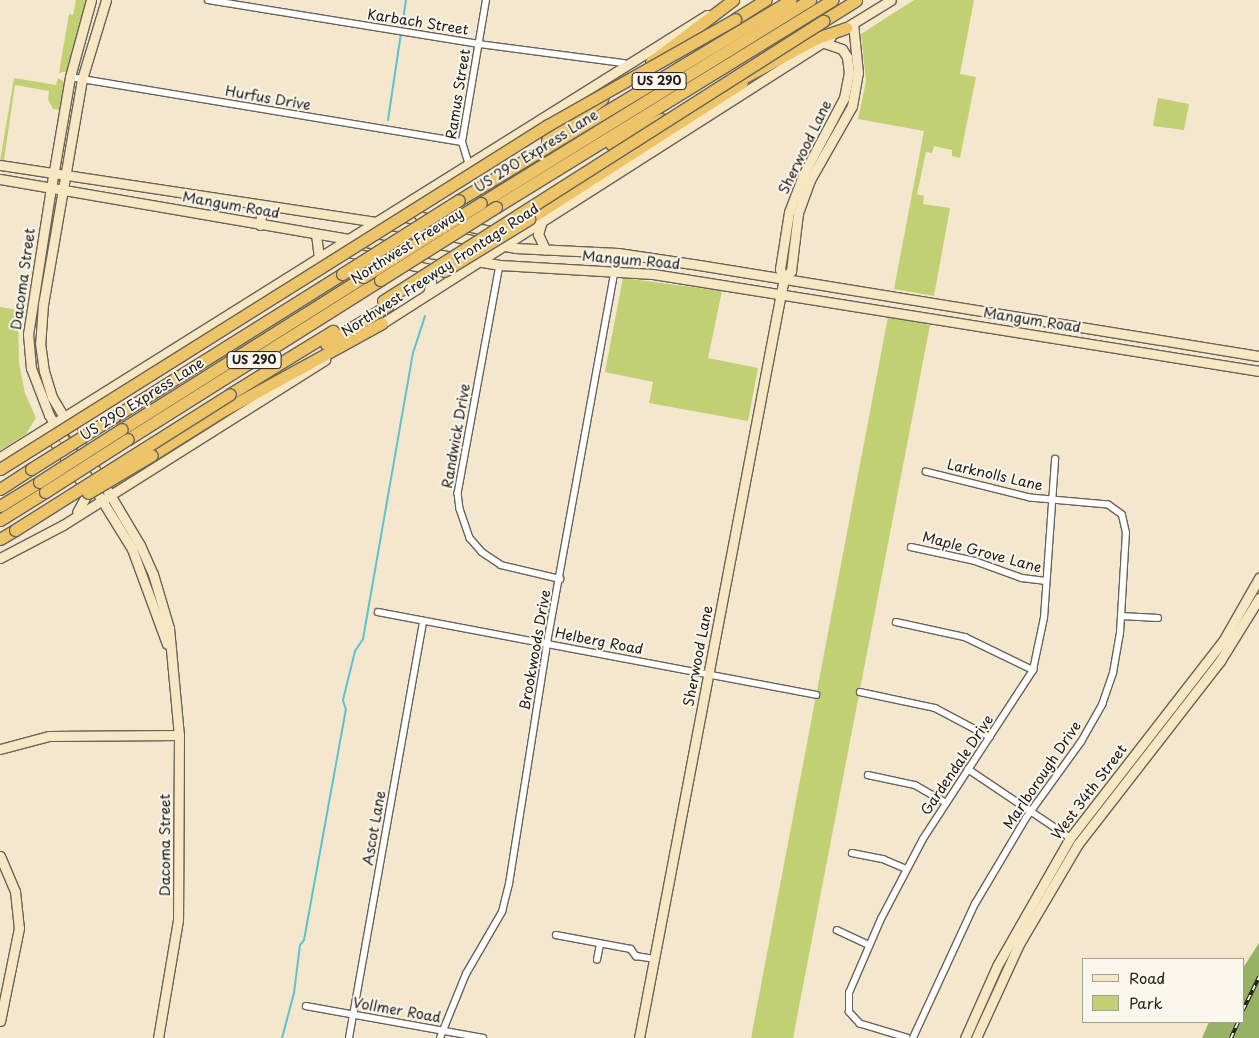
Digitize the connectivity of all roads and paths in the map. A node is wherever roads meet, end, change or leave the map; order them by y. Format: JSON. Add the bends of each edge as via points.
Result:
{"nodes":[{"id":1,"x":91,"y":0,"type":"edge"},
{"id":2,"x":106,"y":0,"type":"edge"},
{"id":3,"x":208,"y":0,"type":"edge"},
{"id":4,"x":486,"y":0,"type":"edge"},
{"id":5,"x":733,"y":0,"type":"edge"},
{"id":6,"x":766,"y":0,"type":"edge"},
{"id":7,"x":790,"y":0,"type":"edge"},
{"id":8,"x":810,"y":0,"type":"edge"},
{"id":9,"x":832,"y":0,"type":"edge"},
{"id":10,"x":856,"y":0,"type":"edge"},
{"id":11,"x":890,"y":0,"type":"edge"},
{"id":12,"x":850,"y":26,"type":"junction"},
{"id":13,"x":822,"y":42,"type":"junction"},
{"id":14,"x":479,"y":44,"type":"junction"},
{"id":15,"x":624,"y":64,"type":"junction"},
{"id":16,"x":769,"y":65,"type":"junction"},
{"id":17,"x":70,"y":77,"type":"junction"},
{"id":18,"x":82,"y":79,"type":"junction"},
{"id":19,"x":462,"y":142,"type":"junction"},
{"id":20,"x":581,"y":154,"type":"junction"},
{"id":21,"x":526,"y":158,"type":"junction"},
{"id":22,"x":468,"y":162,"type":"junction"},
{"id":23,"x":0,"y":165,"type":"edge"},
{"id":24,"x":54,"y":173,"type":"junction"},
{"id":25,"x":64,"y":174,"type":"junction"},
{"id":26,"x":0,"y":179,"type":"edge"},
{"id":27,"x":51,"y":188,"type":"junction"},
{"id":28,"x":62,"y":190,"type":"junction"},
{"id":29,"x":162,"y":191,"type":"junction"},
{"id":30,"x":425,"y":191,"type":"junction"},
{"id":31,"x":160,"y":206,"type":"junction"},
{"id":32,"x":262,"y":206,"type":"junction"},
{"id":33,"x":542,"y":221,"type":"junction"},
{"id":34,"x":375,"y":222,"type":"junction"},
{"id":35,"x":260,"y":225,"type":"junction"},
{"id":36,"x":523,"y":231,"type":"junction"},
{"id":37,"x":316,"y":234,"type":"junction"},
{"id":38,"x":348,"y":239,"type":"junction"},
{"id":39,"x":501,"y":246,"type":"junction"},
{"id":40,"x":545,"y":249,"type":"junction"},
{"id":41,"x":328,"y":253,"type":"junction"},
{"id":42,"x":618,"y":253,"type":"junction"},
{"id":43,"x":319,"y":258,"type":"junction"},
{"id":44,"x":478,"y":262,"type":"junction"},
{"id":45,"x":500,"y":265,"type":"junction"},
{"id":46,"x":699,"y":265,"type":"junction"},
{"id":47,"x":615,"y":271,"type":"junction"},
{"id":48,"x":784,"y":279,"type":"junction"},
{"id":49,"x":697,"y":280,"type":"junction"},
{"id":50,"x":781,"y":293,"type":"junction"},
{"id":51,"x":867,"y":293,"type":"junction"},
{"id":52,"x":428,"y":294,"type":"junction"},
{"id":53,"x":864,"y":307,"type":"junction"},
{"id":54,"x":382,"y":323,"type":"junction"},
{"id":55,"x":1072,"y":326,"type":"junction"},
{"id":56,"x":1070,"y":340,"type":"junction"},
{"id":57,"x":1227,"y":351,"type":"junction"},
{"id":58,"x":1259,"y":356,"type":"edge"},
{"id":59,"x":1224,"y":366,"type":"junction"},
{"id":60,"x":1259,"y":371,"type":"edge"},
{"id":61,"x":230,"y":394,"type":"junction"},
{"id":62,"x":62,"y":416,"type":"junction"},
{"id":63,"x":53,"y":422,"type":"junction"},
{"id":64,"x":125,"y":434,"type":"junction"},
{"id":65,"x":0,"y":457,"type":"edge"},
{"id":66,"x":1055,"y":459,"type":"dead end"},
{"id":67,"x":0,"y":469,"type":"edge"},
{"id":68,"x":926,"y":472,"type":"dead end"},
{"id":69,"x":0,"y":489,"type":"edge"},
{"id":70,"x":106,"y":496,"type":"junction"},
{"id":71,"x":1052,"y":501,"type":"junction"},
{"id":72,"x":0,"y":506,"type":"edge"},
{"id":73,"x":1118,"y":510,"type":"joint"},
{"id":74,"x":0,"y":520,"type":"edge"},
{"id":75,"x":70,"y":520,"type":"junction"},
{"id":76,"x":15,"y":530,"type":"junction"},
{"id":77,"x":0,"y":539,"type":"edge"},
{"id":78,"x":911,"y":547,"type":"dead end"},
{"id":79,"x":0,"y":558,"type":"edge"},
{"id":80,"x":1259,"y":578,"type":"edge"},
{"id":81,"x":560,"y":579,"type":"junction"},
{"id":82,"x":1046,"y":582,"type":"junction"},
{"id":83,"x":1259,"y":598,"type":"edge"},
{"id":84,"x":378,"y":612,"type":"dead end"},
{"id":85,"x":1121,"y":616,"type":"junction"},
{"id":86,"x":1158,"y":618,"type":"dead end"},
{"id":87,"x":424,"y":622,"type":"junction"},
{"id":88,"x":896,"y":622,"type":"dead end"},
{"id":89,"x":548,"y":644,"type":"junction"},
{"id":90,"x":1033,"y":670,"type":"junction"},
{"id":91,"x":709,"y":674,"type":"junction"},
{"id":92,"x":1193,"y":688,"type":"junction"},
{"id":93,"x":860,"y":692,"type":"dead end"},
{"id":94,"x":816,"y":695,"type":"dead end"},
{"id":95,"x":178,"y":735,"type":"junction"},
{"id":96,"x":990,"y":737,"type":"junction"},
{"id":97,"x":0,"y":749,"type":"edge"},
{"id":98,"x":968,"y":769,"type":"junction"},
{"id":99,"x":868,"y":774,"type":"dead end"},
{"id":100,"x":945,"y":802,"type":"junction"},
{"id":101,"x":1030,"y":812,"type":"junction"},
{"id":102,"x":1074,"y":841,"type":"junction"},
{"id":103,"x":852,"y":853,"type":"dead end"},
{"id":104,"x":0,"y":856,"type":"edge"},
{"id":105,"x":906,"y":869,"type":"junction"},
{"id":106,"x":1034,"y":906,"type":"junction"},
{"id":107,"x":837,"y":930,"type":"dead end"},
{"id":108,"x":556,"y":936,"type":"dead end"},
{"id":109,"x":600,"y":944,"type":"junction"},
{"id":110,"x":869,"y":945,"type":"junction"},
{"id":111,"x":654,"y":959,"type":"junction"},
{"id":112,"x":596,"y":960,"type":"dead end"},
{"id":113,"x":997,"y":966,"type":"junction"},
{"id":114,"x":1006,"y":969,"type":"junction"},
{"id":115,"x":306,"y":1006,"type":"dead end"},
{"id":116,"x":353,"y":1014,"type":"junction"},
{"id":117,"x":0,"y":1021,"type":"edge"},
{"id":118,"x":442,"y":1030,"type":"junction"},
{"id":119,"x":158,"y":1038,"type":"edge"},
{"id":120,"x":349,"y":1038,"type":"edge"},
{"id":121,"x":440,"y":1038,"type":"edge"},
{"id":122,"x":483,"y":1038,"type":"edge"},
{"id":123,"x":639,"y":1038,"type":"edge"},
{"id":124,"x":907,"y":1038,"type":"edge"},
{"id":125,"x":913,"y":1038,"type":"edge"},
{"id":126,"x":966,"y":1038,"type":"edge"},
{"id":127,"x":976,"y":1038,"type":"edge"}],
"edges":[{"from":1,"to":17,"type":"main road","name":"Dacoma Street"},
{"from":2,"to":18,"type":"main road","name":"Dacoma Street"},
{"from":3,"to":14,"type":"street","name":"Karbach Street"},
{"from":4,"to":14,"type":"street","name":"Ramus Street"},
{"from":5,"to":15,"type":"main road"},
{"from":5,"to":21,"type":"highway"},
{"from":6,"to":67,"type":"highway","bridge":true,"via":[[548,125]]},
{"from":7,"to":21,"type":"highway","name":"Northwest Freeway","number":"US 290"},
{"from":8,"to":64,"type":"highway","name":"US 290 Express Lane","bridge":true,"via":[[364,277]]},
{"from":9,"to":20,"type":"highway","name":"Northwest Freeway","number":"US 290"},
{"from":10,"to":61,"type":"highway","bridge":true},
{"from":11,"to":12,"type":"main road","name":"Northwest Freeway Frontage Road"},
{"from":12,"to":13,"type":"main road","name":"Northwest Freeway Frontage Road"},
{"from":12,"to":16,"type":"highway","via":[[817,38]]},
{"from":12,"to":48,"type":"main road","name":"Sherwood Lane","via":[[858,74],[852,106],[810,180],[798,213],[790,271]]},
{"from":13,"to":33,"type":"main road","name":"Northwest Freeway Frontage Road"},
{"from":13,"to":48,"type":"main road","name":"Sherwood Lane","via":[[842,49],[847,57],[849,73],[844,98],[791,204],[780,269]]},
{"from":14,"to":15,"type":"street","name":"Karbach Street"},
{"from":14,"to":19,"type":"street","name":"Ramus Street"},
{"from":15,"to":22,"type":"main road"},
{"from":16,"to":20,"type":"highway","via":[[598,150]]},
{"from":16,"to":61,"type":"highway","bridge":true,"via":[[529,219],[316,350],[245,391]]},
{"from":17,"to":18,"type":"street","name":"Hurfus Drive"},
{"from":17,"to":24,"type":"main road","name":"Dacoma Street"},
{"from":18,"to":19,"type":"street","name":"Hurfus Drive"},
{"from":18,"to":25,"type":"main road","name":"Dacoma Street"},
{"from":19,"to":22,"type":"street","name":"Ramus Street"},
{"from":20,"to":64,"type":"highway","name":"Northwest Freeway","number":"US 290","bridge":true},
{"from":21,"to":69,"type":"highway","name":"Northwest Freeway","number":"US 290","bridge":true},
{"from":22,"to":30,"type":"main road"},
{"from":23,"to":24,"type":"main road","name":"Mangum Road"},
{"from":24,"to":25,"type":"main road","name":"Mangum Road"},
{"from":24,"to":27,"type":"main road","name":"Dacoma Street"},
{"from":25,"to":28,"type":"main road","name":"Dacoma Street"},
{"from":25,"to":29,"type":"main road","name":"Mangum Road"},
{"from":26,"to":27,"type":"main road","name":"Mangum Road"},
{"from":27,"to":28,"type":"main road","name":"Mangum Road"},
{"from":27,"to":63,"type":"main road","name":"Dacoma Street","via":[[28,334],[31,368],[39,396]]},
{"from":28,"to":31,"type":"main road","name":"Mangum Road"},
{"from":28,"to":62,"type":"main road","name":"Dacoma Street","via":[[43,304],[40,343],[48,387]]},
{"from":29,"to":31,"type":"main road"},
{"from":29,"to":32,"type":"main road","name":"Mangum Road"},
{"from":30,"to":34,"type":"main road"},
{"from":30,"to":36,"type":"main road","via":[[414,210],[421,217],[498,232]]},
{"from":31,"to":35,"type":"main road","name":"Mangum Road"},
{"from":32,"to":34,"type":"main road","name":"Mangum Road"},
{"from":32,"to":35,"type":"main road"},
{"from":33,"to":36,"type":"main road","name":"Northwest Freeway Frontage Road"},
{"from":33,"to":40,"type":"main road","via":[[538,234]]},
{"from":34,"to":38,"type":"main road"},
{"from":34,"to":39,"type":"main road","name":"Mangum Road"},
{"from":35,"to":37,"type":"main road","name":"Mangum Road"},
{"from":36,"to":39,"type":"main road","name":"Northwest Freeway Frontage Road"},
{"from":37,"to":38,"type":"main road","name":"Mangum Road"},
{"from":37,"to":43,"type":"main road"},
{"from":38,"to":41,"type":"main road"},
{"from":38,"to":44,"type":"main road","name":"Mangum Road"},
{"from":39,"to":40,"type":"main road","name":"Mangum Road"},
{"from":39,"to":44,"type":"main road","name":"Northwest Freeway Frontage Road"},
{"from":40,"to":42,"type":"main road","name":"Mangum Road"},
{"from":41,"to":43,"type":"main road"},
{"from":41,"to":52,"type":"main road","via":[[357,253],[419,265],[430,273]]},
{"from":42,"to":46,"type":"main road","name":"Mangum Road"},
{"from":42,"to":47,"type":"street","name":"Brookwoods Drive"},
{"from":43,"to":62,"type":"main road"},
{"from":44,"to":45,"type":"main road","name":"Mangum Road"},
{"from":44,"to":52,"type":"main road","name":"Northwest Freeway Frontage Road"},
{"from":45,"to":47,"type":"main road","name":"Mangum Road"},
{"from":45,"to":81,"type":"street","name":"Randwick Drive","via":[[458,493],[460,509],[470,538],[482,552],[501,565]]},
{"from":46,"to":48,"type":"main road","name":"Mangum Road"},
{"from":46,"to":49,"type":"main road"},
{"from":47,"to":49,"type":"main road","name":"Mangum Road"},
{"from":47,"to":81,"type":"street","name":"Brookwoods Drive"},
{"from":48,"to":50,"type":"main road","name":"Sherwood Lane"},
{"from":48,"to":51,"type":"main road","name":"Mangum Road"},
{"from":49,"to":50,"type":"main road","name":"Mangum Road"},
{"from":50,"to":53,"type":"main road","name":"Mangum Road"},
{"from":50,"to":91,"type":"main road","name":"Sherwood Lane"},
{"from":51,"to":53,"type":"main road"},
{"from":51,"to":55,"type":"main road","name":"Mangum Road"},
{"from":52,"to":54,"type":"main road","name":"Northwest Freeway Frontage Road"},
{"from":53,"to":56,"type":"main road","name":"Mangum Road"},
{"from":54,"to":70,"type":"main road","name":"Northwest Freeway Frontage Road"},
{"from":54,"to":76,"type":"highway","bridge":true,"via":[[232,406],[115,479]]},
{"from":55,"to":56,"type":"main road"},
{"from":55,"to":57,"type":"main road","name":"Mangum Road"},
{"from":56,"to":59,"type":"main road","name":"Mangum Road"},
{"from":57,"to":58,"type":"main road","name":"Mangum Road"},
{"from":57,"to":59,"type":"main road"},
{"from":59,"to":60,"type":"main road","name":"Mangum Road"},
{"from":61,"to":76,"type":"highway","bridge":true},
{"from":62,"to":63,"type":"main road"},
{"from":62,"to":70,"type":"main road","name":"Dacoma Street"},
{"from":63,"to":65,"type":"main road"},
{"from":63,"to":70,"type":"main road","name":"Dacoma Street"},
{"from":64,"to":72,"type":"highway","name":"US 290 Express Lane","bridge":true},
{"from":64,"to":74,"type":"highway","name":"Northwest Freeway","number":"US 290","bridge":true},
{"from":65,"to":75,"type":"main road","via":[[41,438],[53,440],[86,496]]},
{"from":66,"to":71,"type":"street","name":"Gardendale Drive"},
{"from":68,"to":71,"type":"street","name":"Larknolls Lane"},
{"from":70,"to":75,"type":"main road","name":"Northwest Freeway Frontage Road"},
{"from":70,"to":95,"type":"main road","name":"Dacoma Street","via":[[149,576],[169,628]]},
{"from":71,"to":73,"type":"street","name":"Larknolls Lane","via":[[1108,505]]},
{"from":71,"to":82,"type":"street","name":"Gardendale Drive"},
{"from":73,"to":85,"type":"street","name":"Marlborough Drive","via":[[1124,519],[1126,533]]},
{"from":75,"to":79,"type":"main road","name":"Northwest Freeway Frontage Road"},
{"from":76,"to":77,"type":"highway"},
{"from":78,"to":82,"type":"street","name":"Maple Grove Lane","via":[[975,561],[1022,578]]},
{"from":80,"to":92,"type":"main road","name":"West 34th Street"},
{"from":81,"to":89,"type":"street","name":"Brookwoods Drive"},
{"from":82,"to":90,"type":"street","name":"Gardendale Drive","via":[[1041,642]]},
{"from":83,"to":92,"type":"main road","name":"West 34th Street"},
{"from":84,"to":87,"type":"street","name":"Helberg Road"},
{"from":85,"to":86,"type":"street"},
{"from":85,"to":101,"type":"street","name":"Marlborough Drive","via":[[1116,657],[1102,705],[1081,742]]},
{"from":87,"to":89,"type":"street","name":"Helberg Road"},
{"from":87,"to":116,"type":"street","name":"Ascot Lane"},
{"from":88,"to":90,"type":"street","via":[[965,637]]},
{"from":89,"to":91,"type":"street","name":"Helberg Road"},
{"from":89,"to":118,"type":"street","name":"Brookwoods Drive","via":[[502,912],[466,974]]},
{"from":90,"to":96,"type":"street","name":"Gardendale Drive"},
{"from":91,"to":94,"type":"street","name":"Helberg Road"},
{"from":91,"to":111,"type":"main road","name":"Sherwood Lane"},
{"from":92,"to":102,"type":"main road","name":"West 34th Street"},
{"from":93,"to":96,"type":"street","via":[[935,708]]},
{"from":95,"to":97,"type":"main road","via":[[49,736]]},
{"from":95,"to":119,"type":"main road","name":"Dacoma Street","via":[[178,920]]},
{"from":96,"to":98,"type":"street","name":"Gardendale Drive"},
{"from":98,"to":100,"type":"street","name":"Gardendale Drive"},
{"from":98,"to":101,"type":"street"},
{"from":99,"to":100,"type":"street","via":[[915,785]]},
{"from":100,"to":105,"type":"street","name":"Gardendale Drive"},
{"from":101,"to":102,"type":"street"},
{"from":101,"to":125,"type":"street","name":"Marlborough Drive","via":[[961,929]]},
{"from":102,"to":106,"type":"main road","name":"West 34th Street"},
{"from":103,"to":105,"type":"street","via":[[883,859]]},
{"from":104,"to":117,"type":"main road","via":[[14,890],[19,928]]},
{"from":105,"to":110,"type":"street","name":"Gardendale Drive"},
{"from":106,"to":113,"type":"main road","name":"West 34th Street"},
{"from":106,"to":114,"type":"main road","name":"West 34th Street"},
{"from":107,"to":110,"type":"street"},
{"from":108,"to":109,"type":"street"},
{"from":109,"to":111,"type":"street","via":[[631,949],[636,956]]},
{"from":109,"to":112,"type":"street"},
{"from":110,"to":124,"type":"street","name":"Gardendale Drive","via":[[849,993],[849,1012],[860,1024]]},
{"from":111,"to":123,"type":"main road","name":"Sherwood Lane"},
{"from":113,"to":114,"type":"main road"},
{"from":113,"to":126,"type":"main road","name":"West 34th Street"},
{"from":114,"to":127,"type":"main road","name":"West 34th Street"},
{"from":115,"to":116,"type":"street","name":"Vollmer Road"},
{"from":116,"to":118,"type":"street","name":"Vollmer Road"},
{"from":116,"to":120,"type":"street","name":"Ascot Lane"},
{"from":118,"to":121,"type":"street","name":"Brookwoods Drive"},
{"from":118,"to":122,"type":"street","name":"Vollmer Road"}]}
